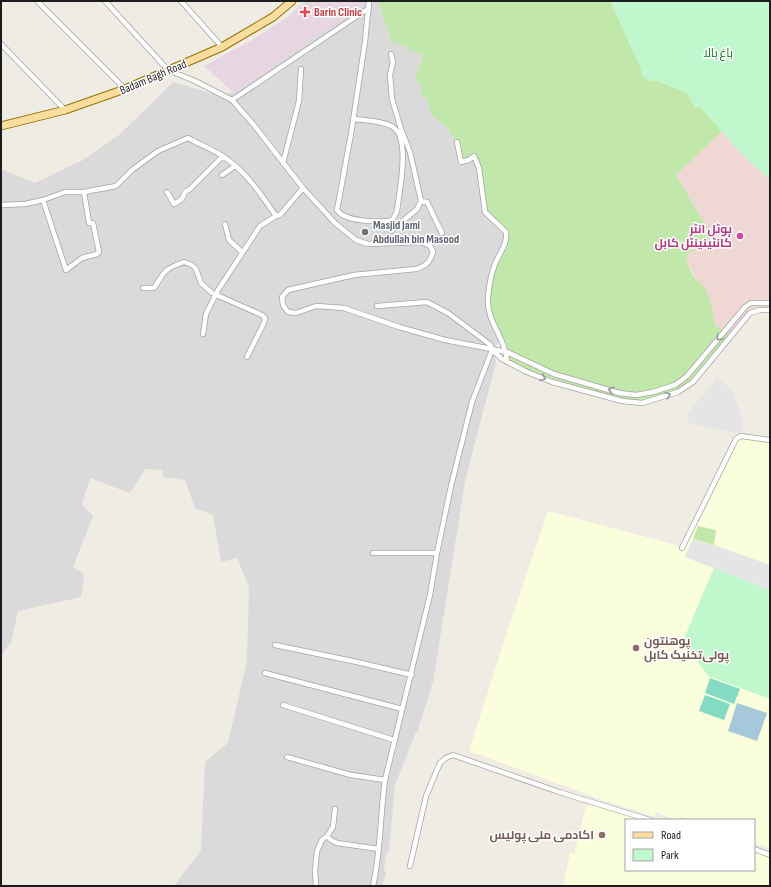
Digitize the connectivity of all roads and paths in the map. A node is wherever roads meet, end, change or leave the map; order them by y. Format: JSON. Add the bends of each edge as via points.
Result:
{"nodes":[{"id":1,"x":37,"y":1,"type":"edge"},
{"id":2,"x":104,"y":1,"type":"edge"},
{"id":3,"x":181,"y":1,"type":"edge"},
{"id":4,"x":292,"y":1,"type":"edge"},
{"id":5,"x":369,"y":1,"type":"edge"},
{"id":6,"x":368,"y":8,"type":"junction"},
{"id":7,"x":1,"y":44,"type":"edge"},
{"id":8,"x":222,"y":47,"type":"junction"},
{"id":9,"x":391,"y":54,"type":"dead end"},
{"id":10,"x":300,"y":69,"type":"dead end"},
{"id":11,"x":168,"y":70,"type":"junction"},
{"id":12,"x":125,"y":90,"type":"junction"},
{"id":13,"x":232,"y":100,"type":"junction"},
{"id":14,"x":65,"y":110,"type":"junction"},
{"id":15,"x":354,"y":119,"type":"junction"},
{"id":16,"x":3,"y":123,"type":"edge"},
{"id":17,"x":457,"y":142,"type":"dead end"},
{"id":18,"x":223,"y":156,"type":"junction"},
{"id":19,"x":283,"y":163,"type":"junction"},
{"id":20,"x":235,"y":166,"type":"junction"},
{"id":21,"x":222,"y":175,"type":"dead end"},
{"id":22,"x":303,"y":188,"type":"junction"},
{"id":23,"x":84,"y":192,"type":"junction"},
{"id":24,"x":167,"y":192,"type":"dead end"},
{"id":25,"x":43,"y":200,"type":"junction"},
{"id":26,"x":421,"y":201,"type":"junction"},
{"id":27,"x":1,"y":205,"type":"edge"},
{"id":28,"x":276,"y":216,"type":"junction"},
{"id":29,"x":225,"y":224,"type":"dead end"},
{"id":30,"x":391,"y":231,"type":"dead end"},
{"id":31,"x":442,"y":232,"type":"dead end"},
{"id":32,"x":242,"y":252,"type":"junction"},
{"id":33,"x":143,"y":288,"type":"dead end"},
{"id":34,"x":216,"y":295,"type":"junction"},
{"id":35,"x":770,"y":303,"type":"edge"},
{"id":36,"x":377,"y":306,"type":"dead end"},
{"id":37,"x":770,"y":310,"type":"edge"},
{"id":38,"x":731,"y":322,"type":"junction"},
{"id":39,"x":738,"y":327,"type":"junction"},
{"id":40,"x":203,"y":334,"type":"dead end"},
{"id":41,"x":492,"y":350,"type":"junction"},
{"id":42,"x":507,"y":352,"type":"junction"},
{"id":43,"x":247,"y":357,"type":"dead end"},
{"id":44,"x":507,"y":362,"type":"junction"},
{"id":45,"x":770,"y":440,"type":"edge"},
{"id":46,"x":682,"y":548,"type":"dead end"},
{"id":47,"x":437,"y":552,"type":"junction"},
{"id":48,"x":373,"y":553,"type":"dead end"},
{"id":49,"x":275,"y":645,"type":"dead end"},
{"id":50,"x":265,"y":673,"type":"dead end"},
{"id":51,"x":412,"y":675,"type":"junction"},
{"id":52,"x":282,"y":705,"type":"dead end"},
{"id":53,"x":402,"y":709,"type":"junction"},
{"id":54,"x":394,"y":740,"type":"junction"},
{"id":55,"x":287,"y":757,"type":"dead end"},
{"id":56,"x":385,"y":780,"type":"junction"},
{"id":57,"x":335,"y":809,"type":"dead end"},
{"id":58,"x":647,"y":819,"type":"edge"},
{"id":59,"x":327,"y":836,"type":"junction"},
{"id":60,"x":379,"y":849,"type":"junction"},
{"id":61,"x":755,"y":849,"type":"edge"},
{"id":62,"x":770,"y":855,"type":"edge"},
{"id":63,"x":410,"y":866,"type":"dead end"},
{"id":64,"x":316,"y":886,"type":"edge"},
{"id":65,"x":373,"y":886,"type":"edge"}],
"edges":[{"from":1,"to":12,"type":"street"},
{"from":2,"to":11,"type":"street"},
{"from":3,"to":8,"type":"street"},
{"from":4,"to":8,"type":"main road","name":"Badam Bagh Road","via":[[273,17]]},
{"from":5,"to":6,"type":"street"},
{"from":6,"to":13,"type":"street"},
{"from":6,"to":15,"type":"street"},
{"from":7,"to":14,"type":"street"},
{"from":8,"to":11,"type":"main road","name":"Badam Bagh Road"},
{"from":9,"to":26,"type":"street","via":[[392,99],[410,152]]},
{"from":10,"to":19,"type":"street","via":[[298,101]]},
{"from":11,"to":12,"type":"main road","name":"Badam Bagh Road"},
{"from":11,"to":13,"type":"street"},
{"from":12,"to":14,"type":"main road","name":"Badam Bagh Road"},
{"from":13,"to":19,"type":"street"},
{"from":14,"to":16,"type":"main road","name":"Badam Bagh Road"},
{"from":15,"to":15,"type":"street","via":[[393,126],[402,142],[404,159],[397,211],[389,221],[357,220],[342,215],[337,210]]},
{"from":17,"to":42,"type":"street","via":[[461,162],[474,156],[479,168],[485,212],[506,232],[506,239],[492,273],[488,307]]},
{"from":18,"to":20,"type":"street"},
{"from":18,"to":23,"type":"street","via":[[188,138],[158,151],[132,170],[116,186]]},
{"from":18,"to":24,"type":"street","via":[[185,192],[182,199],[174,204]]},
{"from":19,"to":22,"type":"street"},
{"from":20,"to":21,"type":"street"},
{"from":20,"to":28,"type":"street","via":[[257,188]]},
{"from":22,"to":28,"type":"street","via":[[280,215]]},
{"from":22,"to":41,"type":"street","via":[[335,223],[356,240],[368,244],[422,242],[430,246],[433,252],[431,260],[425,266],[416,269],[354,275],[288,290],[282,296],[282,305],[288,312],[296,313],[316,306],[344,308],[420,333]]},
{"from":23,"to":25,"type":"street","via":[[65,192]]},
{"from":23,"to":25,"type":"street","via":[[89,222],[93,223],[99,252],[82,258],[66,270]]},
{"from":25,"to":27,"type":"street"},
{"from":26,"to":30,"type":"street","via":[[417,209]]},
{"from":26,"to":31,"type":"street","via":[[427,202]]},
{"from":28,"to":32,"type":"street","via":[[260,226]]},
{"from":29,"to":32,"type":"street","via":[[229,240]]},
{"from":32,"to":34,"type":"street"},
{"from":33,"to":34,"type":"street","via":[[154,288],[166,270],[184,262],[196,269],[202,283]]},
{"from":34,"to":40,"type":"street","via":[[206,314]]},
{"from":34,"to":43,"type":"street","via":[[265,318]]},
{"from":35,"to":38,"type":"street","via":[[751,303]]},
{"from":36,"to":41,"type":"street","via":[[427,302],[488,343]]},
{"from":37,"to":39,"type":"street","via":[[750,313]]},
{"from":38,"to":39,"type":"street"},
{"from":38,"to":42,"type":"street","one_way":true,"via":[[687,376],[675,385],[636,395],[554,374]]},
{"from":44,"to":39,"type":"street","one_way":true,"via":[[552,382],[622,401],[642,403],[678,392],[693,382]]},
{"from":41,"to":42,"type":"street"},
{"from":41,"to":44,"type":"street"},
{"from":41,"to":47,"type":"street","via":[[472,402]]},
{"from":42,"to":44,"type":"street"},
{"from":45,"to":46,"type":"street","via":[[741,436],[736,439]]},
{"from":47,"to":48,"type":"street"},
{"from":47,"to":51,"type":"street"},
{"from":49,"to":51,"type":"street"},
{"from":50,"to":53,"type":"street"},
{"from":51,"to":53,"type":"street"},
{"from":52,"to":54,"type":"street"},
{"from":53,"to":54,"type":"street"},
{"from":54,"to":56,"type":"street"},
{"from":55,"to":56,"type":"street","via":[[351,775]]},
{"from":56,"to":60,"type":"street"},
{"from":57,"to":59,"type":"street","via":[[333,827]]},
{"from":58,"to":63,"type":"street","via":[[453,755],[440,763],[426,796]]},
{"from":59,"to":60,"type":"street","via":[[337,843]]},
{"from":59,"to":64,"type":"street","via":[[317,851]]},
{"from":60,"to":65,"type":"street"},
{"from":61,"to":62,"type":"street"}]}
